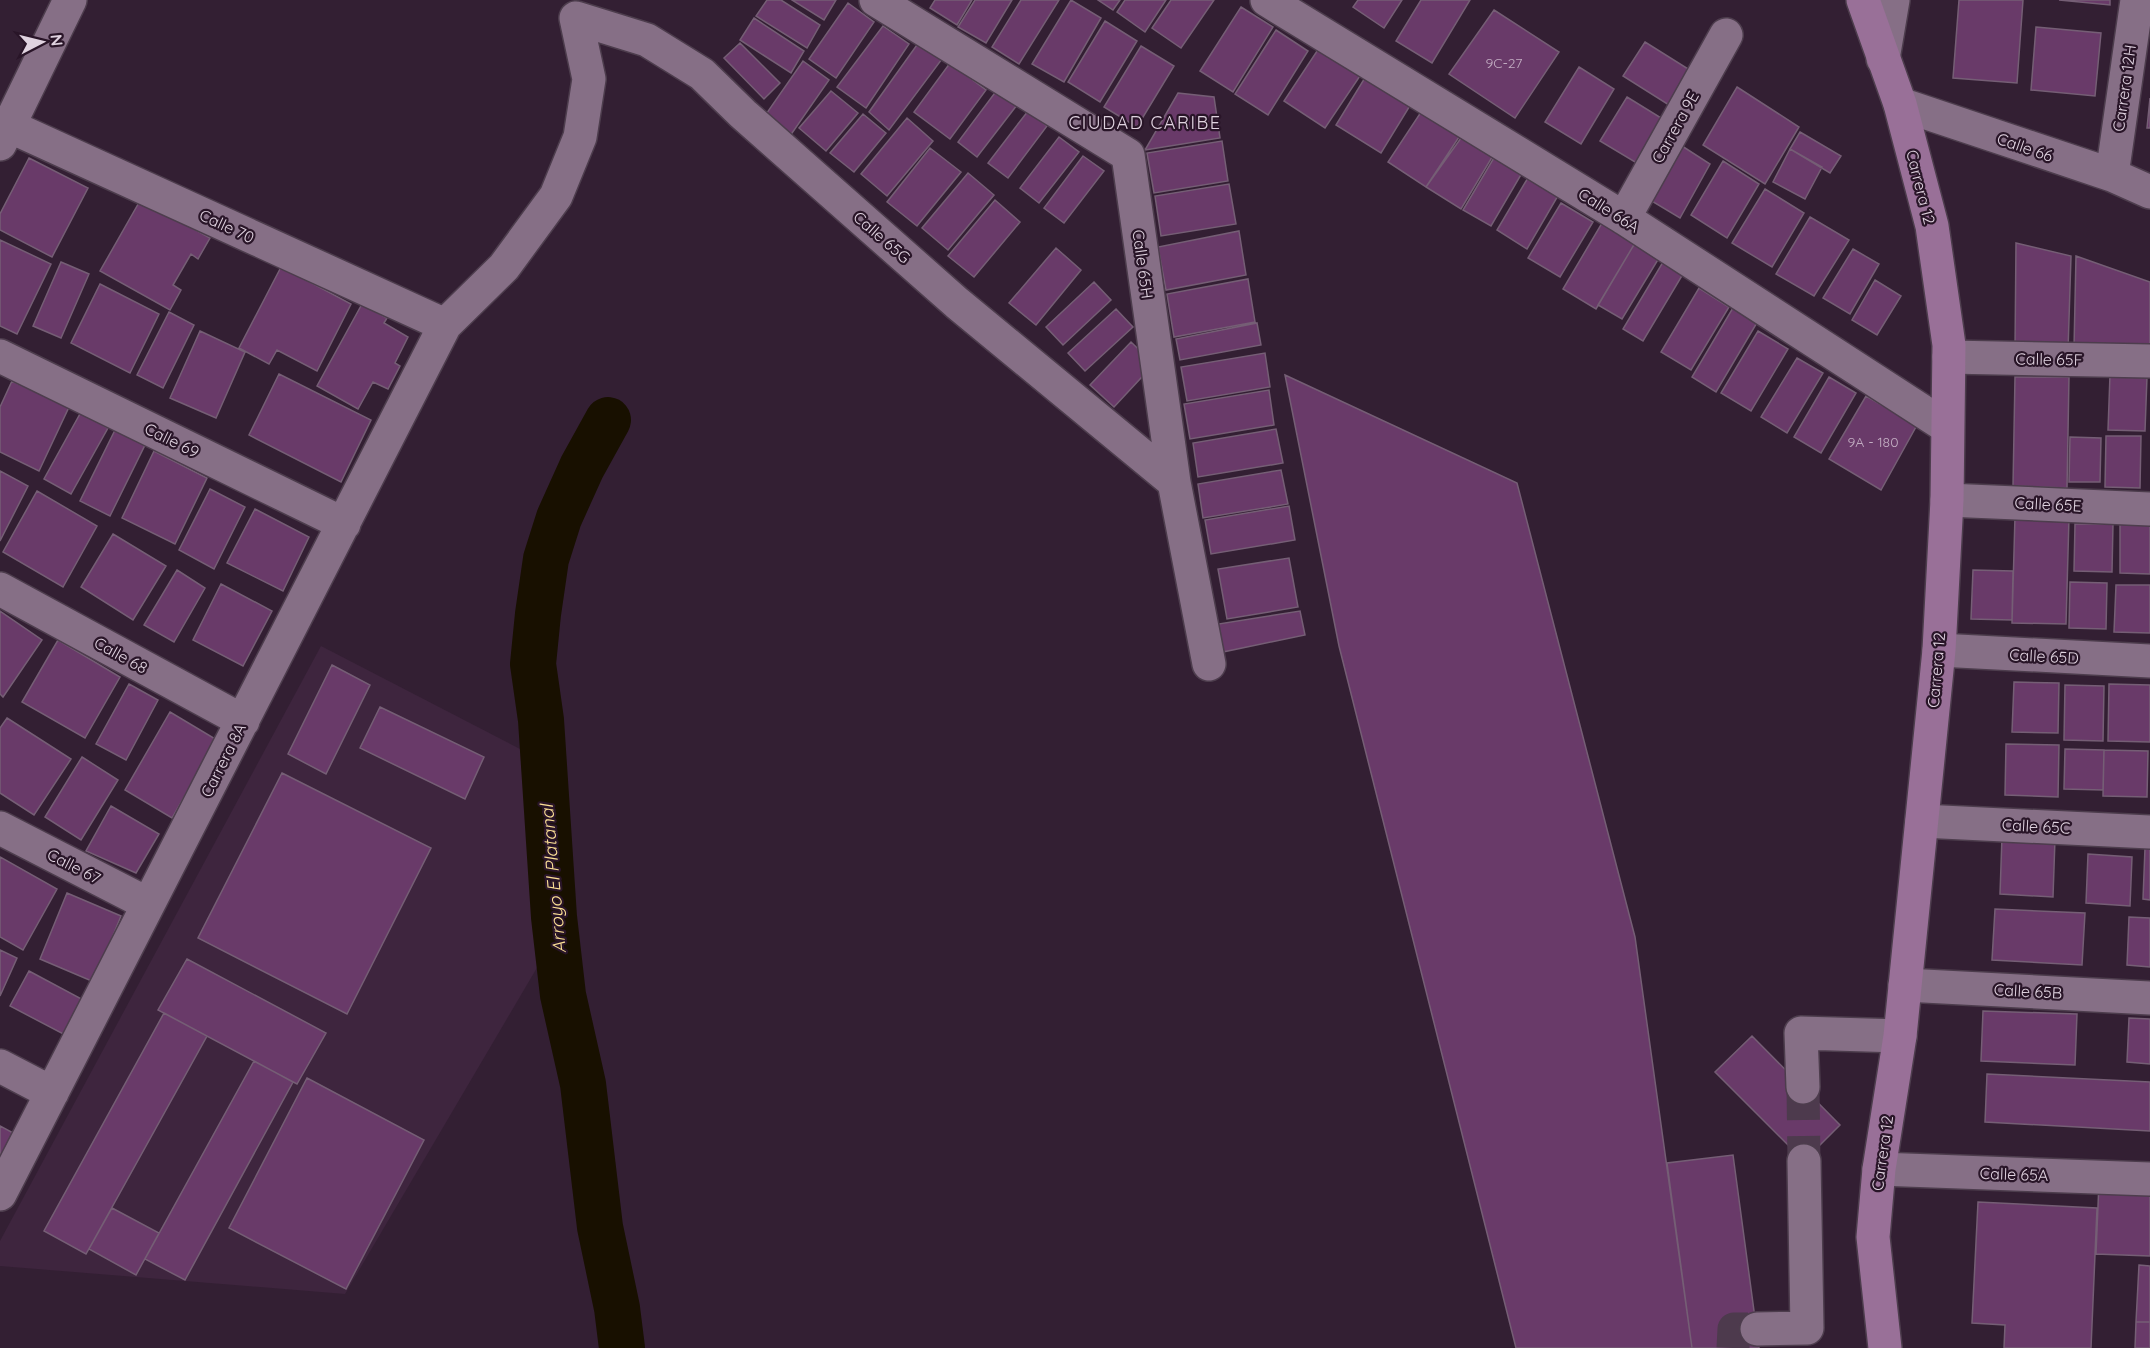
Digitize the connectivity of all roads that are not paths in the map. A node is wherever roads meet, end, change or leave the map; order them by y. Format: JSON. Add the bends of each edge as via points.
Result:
{"nodes":[{"id":1,"x":70,"y":0,"type":"edge"},
{"id":2,"x":876,"y":0,"type":"edge"},
{"id":3,"x":1267,"y":0,"type":"edge"},
{"id":4,"x":1863,"y":0,"type":"edge"},
{"id":5,"x":1893,"y":0,"type":"edge"},
{"id":6,"x":2137,"y":0,"type":"edge"},
{"id":7,"x":580,"y":9,"type":"edge"},
{"id":8,"x":1726,"y":34,"type":"dead end"},
{"id":9,"x":1883,"y":59,"type":"junction"},
{"id":10,"x":1900,"y":104,"type":"junction"},
{"id":11,"x":5,"y":135,"type":"edge"},
{"id":12,"x":2112,"y":175,"type":"junction"},
{"id":13,"x":2150,"y":192,"type":"edge"},
{"id":14,"x":1624,"y":219,"type":"junction"},
{"id":15,"x":445,"y":325,"type":"junction"},
{"id":16,"x":0,"y":356,"type":"edge"},
{"id":17,"x":1949,"y":357,"type":"junction"},
{"id":18,"x":2150,"y":361,"type":"edge"},
{"id":19,"x":1947,"y":427,"type":"junction"},
{"id":20,"x":1174,"y":482,"type":"junction"},
{"id":21,"x":1947,"y":500,"type":"junction"},
{"id":22,"x":2150,"y":509,"type":"edge"},
{"id":23,"x":344,"y":524,"type":"junction"},
{"id":24,"x":0,"y":589,"type":"edge"},
{"id":25,"x":1939,"y":650,"type":"junction"},
{"id":26,"x":2150,"y":662,"type":"edge"},
{"id":27,"x":1209,"y":664,"type":"dead end"},
{"id":28,"x":243,"y":721,"type":"junction"},
{"id":29,"x":1922,"y":821,"type":"junction"},
{"id":30,"x":0,"y":828,"type":"edge"},
{"id":31,"x":2150,"y":832,"type":"edge"},
{"id":32,"x":148,"y":904,"type":"junction"},
{"id":33,"x":1905,"y":985,"type":"junction"},
{"id":34,"x":2150,"y":998,"type":"edge"},
{"id":35,"x":1900,"y":1036,"type":"junction"},
{"id":36,"x":0,"y":1066,"type":"edge"},
{"id":37,"x":1803,"y":1087,"type":"tunnel mouth"},
{"id":38,"x":52,"y":1093,"type":"junction"},
{"id":39,"x":1804,"y":1161,"type":"tunnel mouth"},
{"id":40,"x":1879,"y":1169,"type":"junction"},
{"id":41,"x":2150,"y":1179,"type":"edge"},
{"id":42,"x":0,"y":1194,"type":"edge"},
{"id":43,"x":1757,"y":1329,"type":"tunnel mouth"},
{"id":44,"x":1885,"y":1348,"type":"edge"}],
"edges":[{"from":1,"to":11,"type":"street"},
{"from":2,"to":20,"type":"street","name":"Calle 65H","via":[[1128,155]]},
{"from":3,"to":14,"type":"street","name":"Calle 66A"},
{"from":4,"to":9,"type":"main road","name":"Carrera 12"},
{"from":5,"to":9,"type":"street"},
{"from":6,"to":12,"type":"street","name":"Carrera 12H"},
{"from":7,"to":15,"type":"street","name":"Carrera 8A","via":[[589,79],[579,137],[556,196],[504,267]]},
{"from":7,"to":20,"type":"street","name":"Calle 65G","via":[[647,40],[702,74],[957,303]]},
{"from":8,"to":14,"type":"street","name":"Carrera 9E"},
{"from":9,"to":10,"type":"main road","name":"Carrera 12"},
{"from":10,"to":12,"type":"street","name":"Calle 66"},
{"from":10,"to":17,"type":"main road","name":"Carrera 12","via":[[1932,226]]},
{"from":11,"to":15,"type":"street","name":"Calle 70"},
{"from":12,"to":13,"type":"street","name":"Calle 66"},
{"from":14,"to":19,"type":"street","name":"Calle 66A"},
{"from":15,"to":23,"type":"street","name":"Carrera 8A"},
{"from":16,"to":23,"type":"street","name":"Calle 69"},
{"from":17,"to":18,"type":"street","name":"Calle 65F"},
{"from":17,"to":19,"type":"main road","name":"Carrera 12"},
{"from":19,"to":21,"type":"main road","name":"Carrera 12"},
{"from":20,"to":27,"type":"street","name":"Calle 65H"},
{"from":21,"to":22,"type":"street","name":"Calle 65E"},
{"from":21,"to":25,"type":"main road","name":"Carrera 12"},
{"from":23,"to":28,"type":"street","name":"Carrera 8A"},
{"from":24,"to":28,"type":"street","name":"Calle 68"},
{"from":25,"to":26,"type":"street","name":"Calle 65D"},
{"from":25,"to":29,"type":"main road","name":"Carrera 12"},
{"from":28,"to":32,"type":"street","name":"Carrera 8A"},
{"from":29,"to":31,"type":"street","name":"Calle 65C"},
{"from":29,"to":33,"type":"main road","name":"Carrera 12"},
{"from":30,"to":32,"type":"street","name":"Calle 67"},
{"from":32,"to":38,"type":"street","name":"Carrera 8A"},
{"from":33,"to":34,"type":"street","name":"Calle 65B"},
{"from":33,"to":35,"type":"main road","name":"Carrera 12"},
{"from":35,"to":37,"type":"street","via":[[1802,1033]]},
{"from":35,"to":40,"type":"main road","name":"Carrera 12"},
{"from":36,"to":38,"type":"street"},
{"from":38,"to":42,"type":"street","name":"Carrera 8A"},
{"from":39,"to":43,"type":"street","via":[[1807,1328]]},
{"from":40,"to":41,"type":"street","name":"Calle 65A"},
{"from":40,"to":44,"type":"main road","name":"Carrera 12","via":[[1873,1237]]}]}
